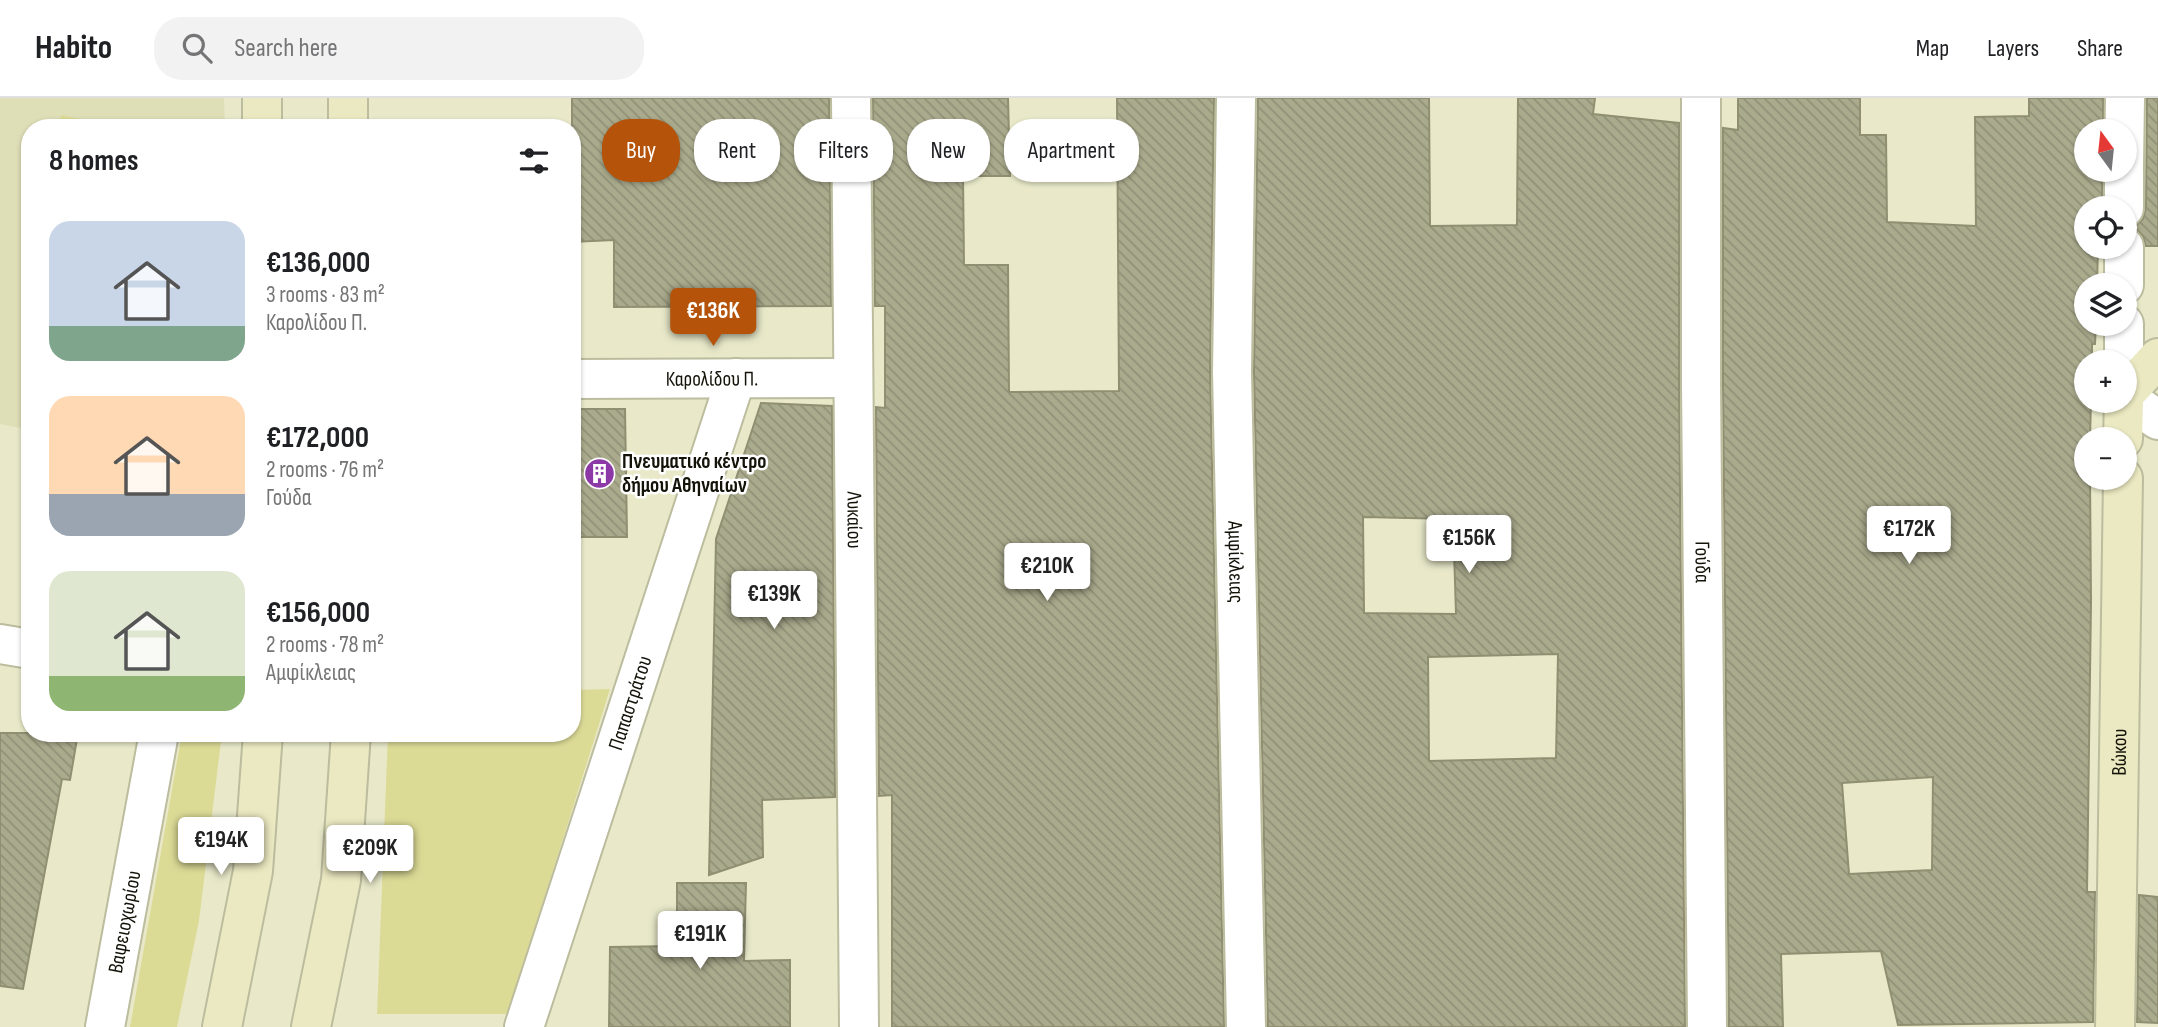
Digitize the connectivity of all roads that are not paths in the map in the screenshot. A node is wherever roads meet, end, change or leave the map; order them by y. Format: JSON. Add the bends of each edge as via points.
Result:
{"nodes":[{"id":1,"x":262,"y":98,"type":"edge"},
{"id":2,"x":348,"y":98,"type":"edge"},
{"id":3,"x":851,"y":98,"type":"edge"},
{"id":4,"x":1236,"y":98,"type":"edge"},
{"id":5,"x":1701,"y":98,"type":"edge"},
{"id":6,"x":2125,"y":98,"type":"edge"},
{"id":7,"x":262,"y":119,"type":"edge"},
{"id":8,"x":348,"y":119,"type":"edge"},
{"id":9,"x":2125,"y":119,"type":"edge"},
{"id":10,"x":2158,"y":358,"type":"edge"},
{"id":11,"x":736,"y":378,"type":"junction"},
{"id":12,"x":581,"y":379,"type":"edge"},
{"id":13,"x":853,"y":379,"type":"junction"},
{"id":14,"x":2137,"y":382,"type":"edge"},
{"id":15,"x":2137,"y":406,"type":"edge"},
{"id":16,"x":2158,"y":420,"type":"edge"},
{"id":17,"x":2123,"y":490,"type":"edge"},
{"id":18,"x":0,"y":644,"type":"edge"},
{"id":19,"x":21,"y":648,"type":"edge"},
{"id":20,"x":157,"y":742,"type":"edge"},
{"id":21,"x":262,"y":742,"type":"edge"},
{"id":22,"x":350,"y":742,"type":"edge"},
{"id":23,"x":105,"y":1027,"type":"edge"},
{"id":24,"x":222,"y":1027,"type":"edge"},
{"id":25,"x":311,"y":1027,"type":"edge"},
{"id":26,"x":524,"y":1027,"type":"edge"},
{"id":27,"x":859,"y":1027,"type":"edge"},
{"id":28,"x":1246,"y":1027,"type":"edge"},
{"id":29,"x":1707,"y":1027,"type":"edge"},
{"id":30,"x":2115,"y":1027,"type":"edge"}],
"edges":[{"from":1,"to":7,"type":"street"},
{"from":2,"to":8,"type":"street"},
{"from":3,"to":13,"type":"street","name":"Λυκαίου"},
{"from":4,"to":28,"type":"street","name":"Αμφίκλειας","via":[[1233,372]]},
{"from":5,"to":29,"type":"street","name":"Γούδα"},
{"from":6,"to":9,"type":"street"},
{"from":10,"to":14,"type":"street"},
{"from":11,"to":12,"type":"street","name":"Καρολίδου Π."},
{"from":11,"to":13,"type":"street","name":"Καρολίδου Π."},
{"from":11,"to":26,"type":"street","name":"Παπαστράτου"},
{"from":13,"to":27,"type":"street","name":"Λυκαίου"},
{"from":15,"to":16,"type":"street"},
{"from":17,"to":30,"type":"street","name":"Βώκου"},
{"from":18,"to":19,"type":"street"},
{"from":20,"to":23,"type":"street","name":"Βαφειοχωρίου"},
{"from":21,"to":24,"type":"street","via":[[253,871]]},
{"from":22,"to":25,"type":"street","via":[[341,880]]}]}
